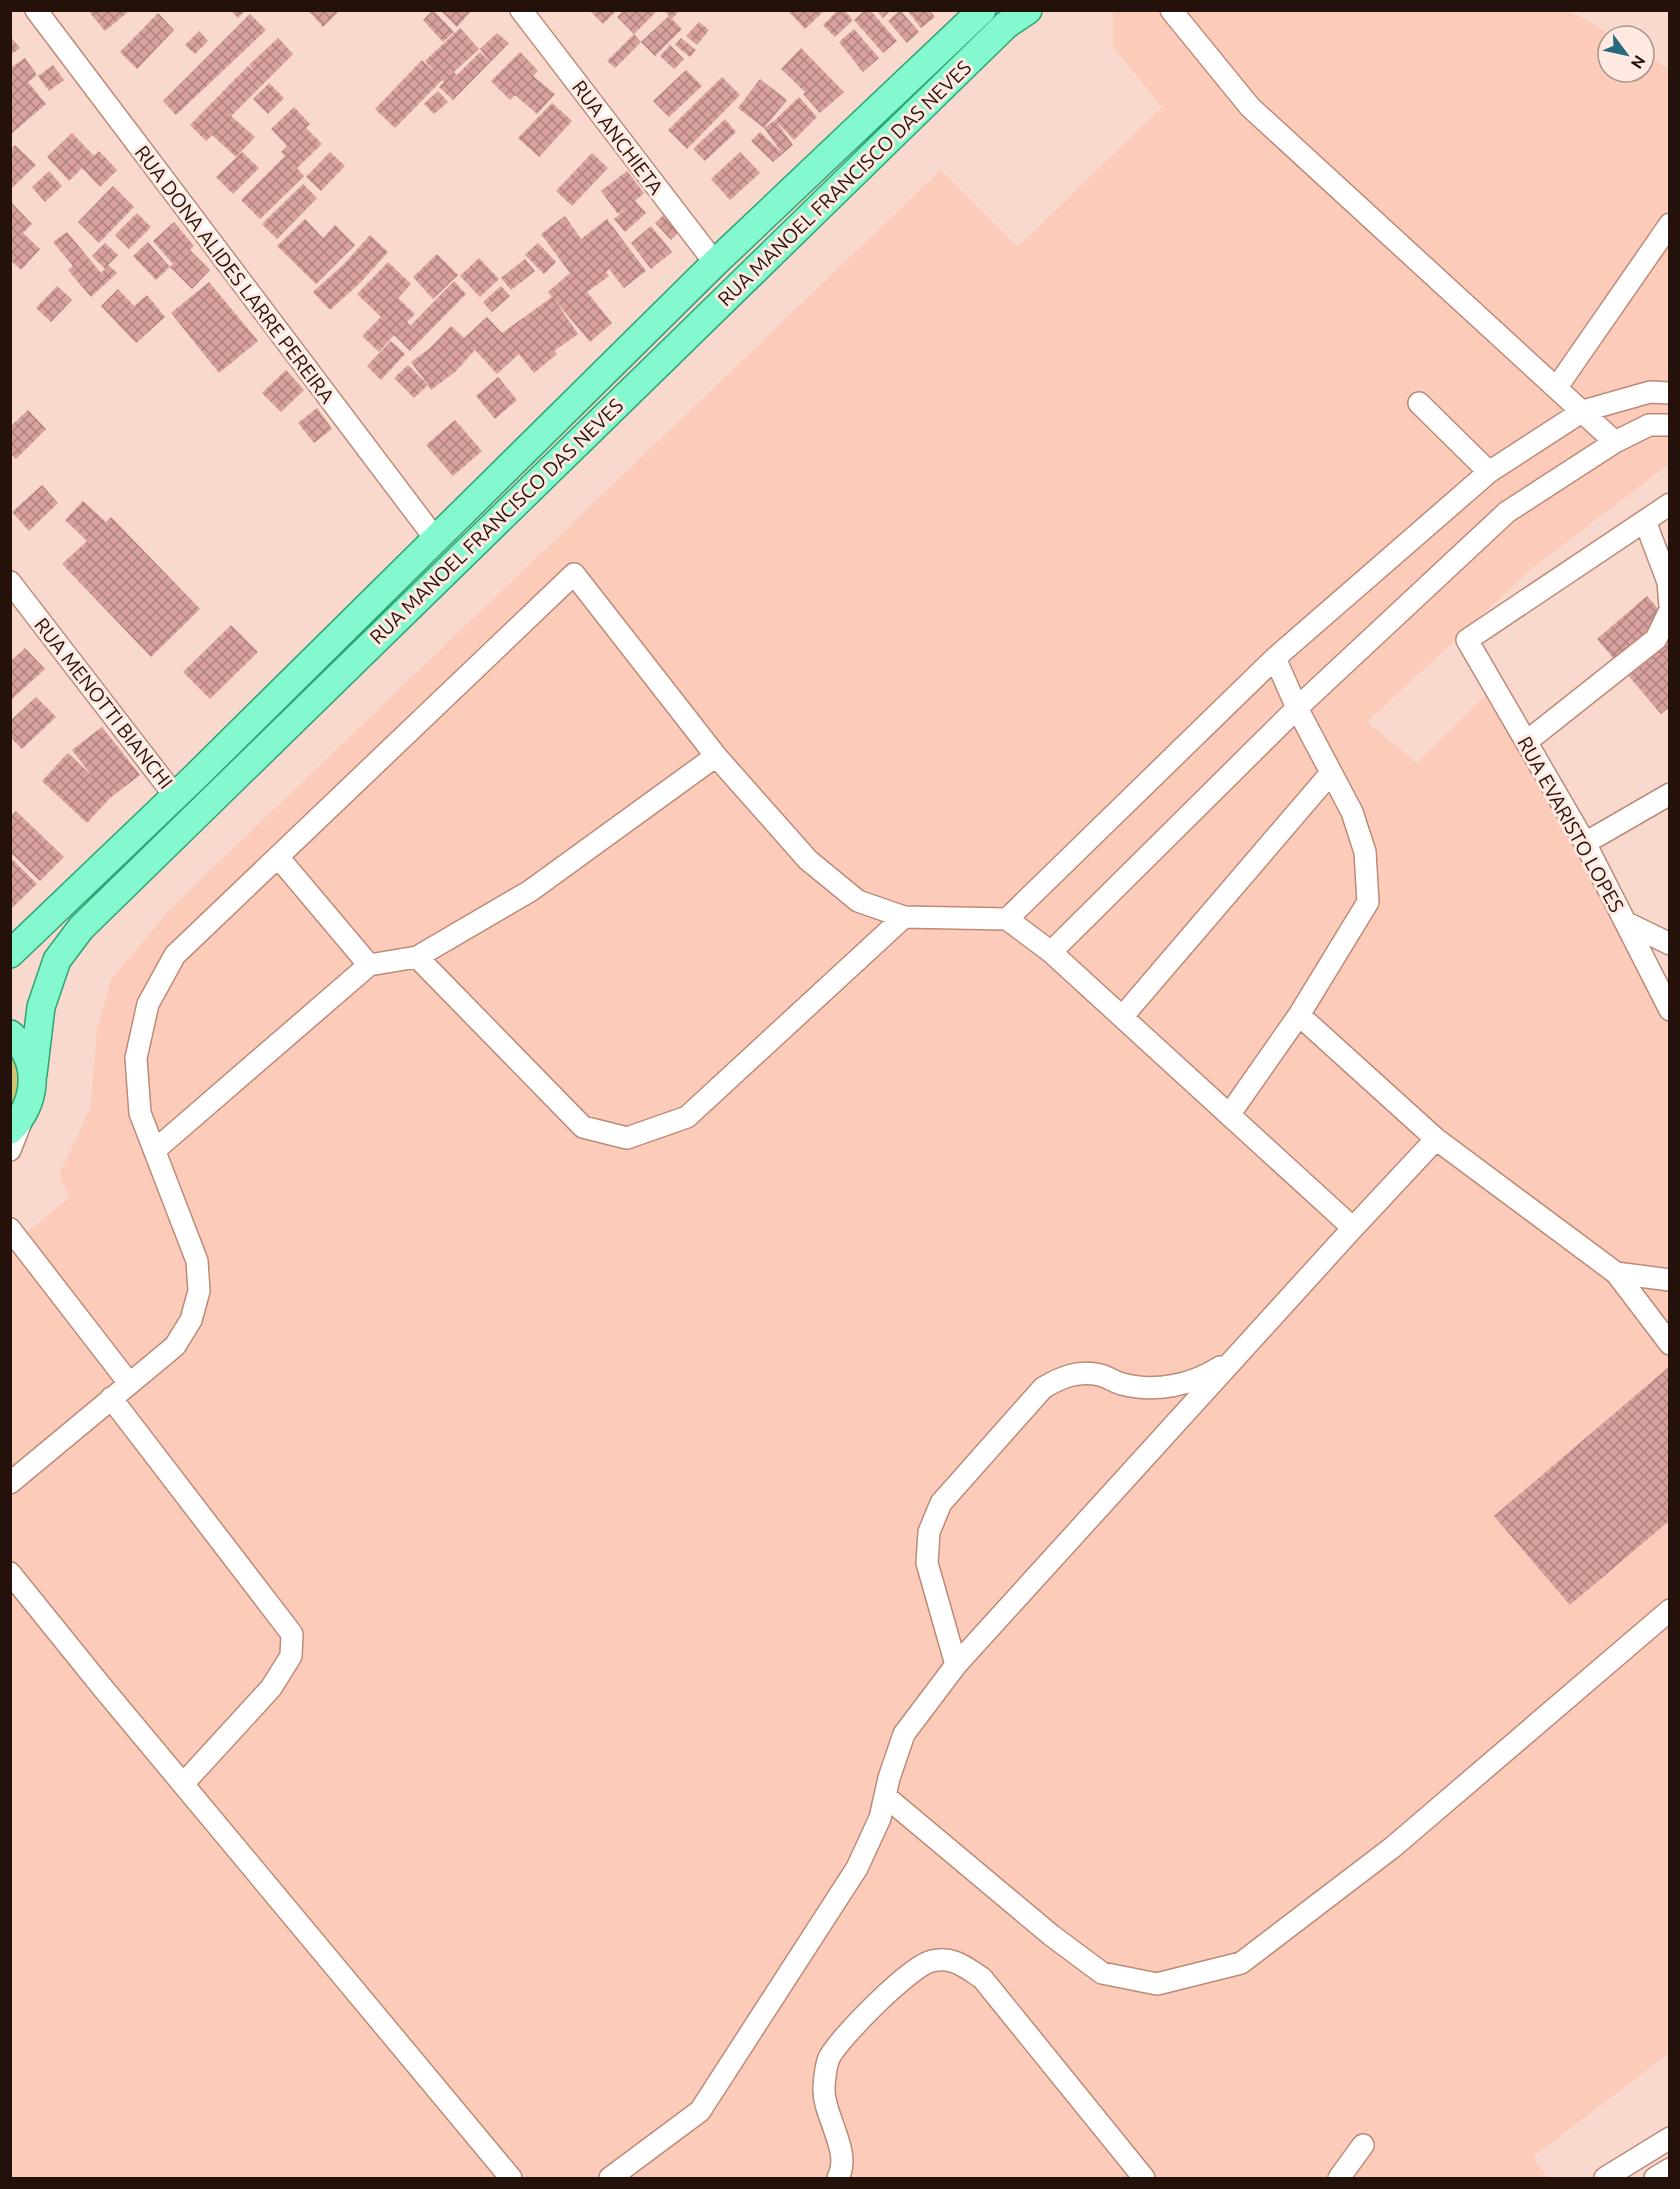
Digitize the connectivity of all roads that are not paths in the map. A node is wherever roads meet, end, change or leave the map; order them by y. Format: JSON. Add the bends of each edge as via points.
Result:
{"nodes":[{"id":1,"x":36,"y":10,"type":"edge"},
{"id":2,"x":522,"y":10,"type":"edge"},
{"id":3,"x":982,"y":10,"type":"edge"},
{"id":4,"x":1028,"y":10,"type":"edge"},
{"id":5,"x":1172,"y":10,"type":"edge"},
{"id":6,"x":1670,"y":224,"type":"edge"},
{"id":7,"x":715,"y":263,"type":"junction"},
{"id":8,"x":1557,"y":387,"type":"junction"},
{"id":9,"x":1670,"y":393,"type":"edge"},
{"id":10,"x":1419,"y":404,"type":"dead end"},
{"id":11,"x":1583,"y":411,"type":"junction"},
{"id":12,"x":1670,"y":425,"type":"edge"},
{"id":13,"x":1615,"y":442,"type":"junction"},
{"id":14,"x":1489,"y":472,"type":"junction"},
{"id":15,"x":1670,"y":504,"type":"edge"},
{"id":16,"x":1645,"y":520,"type":"junction"},
{"id":17,"x":434,"y":537,"type":"junction"},
{"id":18,"x":10,"y":582,"type":"edge"},
{"id":19,"x":1670,"y":608,"type":"edge"},
{"id":20,"x":1275,"y":658,"type":"junction"},
{"id":21,"x":1297,"y":708,"type":"junction"},
{"id":22,"x":1526,"y":742,"type":"junction"},
{"id":23,"x":716,"y":756,"type":"junction"},
{"id":24,"x":1330,"y":774,"type":"junction"},
{"id":25,"x":1670,"y":794,"type":"edge"},
{"id":26,"x":175,"y":796,"type":"junction"},
{"id":27,"x":1585,"y":843,"type":"junction"},
{"id":28,"x":278,"y":857,"type":"junction"},
{"id":29,"x":904,"y":917,"type":"junction"},
{"id":30,"x":1007,"y":919,"type":"junction"},
{"id":31,"x":1625,"y":922,"type":"junction"},
{"id":32,"x":1670,"y":944,"type":"edge"},
{"id":33,"x":1051,"y":952,"type":"junction"},
{"id":34,"x":10,"y":954,"type":"edge"},
{"id":35,"x":417,"y":957,"type":"junction"},
{"id":36,"x":369,"y":965,"type":"junction"},
{"id":37,"x":1670,"y":1010,"type":"edge"},
{"id":38,"x":1299,"y":1015,"type":"junction"},
{"id":39,"x":1122,"y":1017,"type":"junction"},
{"id":40,"x":10,"y":1034,"type":"edge"},
{"id":41,"x":33,"y":1074,"type":"junction"},
{"id":42,"x":1229,"y":1115,"type":"junction"},
{"id":43,"x":18,"y":1121,"type":"edge"},
{"id":44,"x":1436,"y":1139,"type":"junction"},
{"id":45,"x":10,"y":1150,"type":"edge"},
{"id":46,"x":155,"y":1150,"type":"junction"},
{"id":47,"x":1353,"y":1228,"type":"junction"},
{"id":48,"x":10,"y":1229,"type":"edge"},
{"id":49,"x":1616,"y":1273,"type":"junction"},
{"id":50,"x":1670,"y":1280,"type":"edge"},
{"id":51,"x":1670,"y":1344,"type":"edge"},
{"id":52,"x":1235,"y":1358,"type":"junction"},
{"id":53,"x":129,"y":1383,"type":"junction"},
{"id":54,"x":111,"y":1398,"type":"junction"},
{"id":55,"x":10,"y":1483,"type":"edge"},
{"id":56,"x":10,"y":1573,"type":"edge"},
{"id":57,"x":1670,"y":1610,"type":"edge"},
{"id":58,"x":956,"y":1665,"type":"junction"},
{"id":59,"x":183,"y":1784,"type":"junction"},
{"id":60,"x":885,"y":1796,"type":"junction"},
{"id":61,"x":1670,"y":2138,"type":"edge"},
{"id":62,"x":1363,"y":2145,"type":"dead end"},
{"id":63,"x":1670,"y":2169,"type":"edge"},
{"id":64,"x":511,"y":2178,"type":"edge"},
{"id":65,"x":610,"y":2178,"type":"edge"},
{"id":66,"x":838,"y":2178,"type":"edge"},
{"id":67,"x":1144,"y":2178,"type":"edge"},
{"id":68,"x":1339,"y":2178,"type":"edge"},
{"id":69,"x":1605,"y":2178,"type":"edge"},
{"id":70,"x":1655,"y":2178,"type":"edge"}],
"edges":[{"from":1,"to":17,"type":"street","name":"RUA DONA ALIDES LARRE PEREIRA"},
{"from":2,"to":7,"type":"street","name":"RUA ANCHIETA"},
{"from":3,"to":7,"type":"main road","name":"RUA MANOEL FRANCISCO DAS NEVES"},
{"from":4,"to":41,"type":"main road","name":"RUA MANOEL FRANCISCO DAS NEVES","via":[[1006,25],[81,928],[57,960],[41,1007]]},
{"from":5,"to":8,"type":"street","via":[[1250,106]]},
{"from":6,"to":8,"type":"street"},
{"from":7,"to":17,"type":"main road","name":"RUA MANOEL FRANCISCO DAS NEVES"},
{"from":8,"to":11,"type":"street"},
{"from":9,"to":11,"type":"street","via":[[1650,392]]},
{"from":10,"to":14,"type":"street"},
{"from":11,"to":13,"type":"street"},
{"from":11,"to":14,"type":"street"},
{"from":12,"to":13,"type":"street","via":[[1649,424]]},
{"from":13,"to":21,"type":"street","via":[[1507,512]]},
{"from":14,"to":20,"type":"street"},
{"from":15,"to":16,"type":"street"},
{"from":16,"to":19,"type":"street","via":[[1668,582]]},
{"from":16,"to":22,"type":"street","name":"RUA EVARISTO LOPES","via":[[1467,640]]},
{"from":17,"to":26,"type":"main road","name":"RUA MANOEL FRANCISCO DAS NEVES"},
{"from":18,"to":26,"type":"street","name":"RUA MENOTTI BIANCHI"},
{"from":19,"to":22,"type":"street","via":[[1656,639]]},
{"from":20,"to":21,"type":"street"},
{"from":20,"to":30,"type":"street"},
{"from":21,"to":24,"type":"street"},
{"from":21,"to":33,"type":"street"},
{"from":22,"to":27,"type":"street","name":"RUA EVARISTO LOPES"},
{"from":23,"to":28,"type":"street","via":[[574,574]]},
{"from":23,"to":29,"type":"street","via":[[808,860],[858,901]]},
{"from":23,"to":35,"type":"street","via":[[530,891]]},
{"from":24,"to":38,"type":"street","via":[[1352,812],[1365,852],[1368,902]]},
{"from":24,"to":39,"type":"street"},
{"from":25,"to":27,"type":"street"},
{"from":26,"to":34,"type":"main road","name":"RUA MANOEL FRANCISCO DAS NEVES"},
{"from":27,"to":31,"type":"street","name":"RUA EVARISTO LOPES"},
{"from":28,"to":36,"type":"street"},
{"from":28,"to":46,"type":"street","via":[[175,955],[148,1004],[136,1058],[140,1113]]},
{"from":29,"to":30,"type":"street"},
{"from":29,"to":35,"type":"street","via":[[687,1117],[627,1138],[583,1127]]},
{"from":30,"to":33,"type":"street"},
{"from":31,"to":32,"type":"street"},
{"from":31,"to":37,"type":"street","name":"RUA EVARISTO LOPES"},
{"from":33,"to":39,"type":"street"},
{"from":35,"to":36,"type":"street"},
{"from":36,"to":46,"type":"street"},
{"from":38,"to":42,"type":"street"},
{"from":38,"to":44,"type":"street"},
{"from":39,"to":42,"type":"street"},
{"from":40,"to":41,"type":"main road","via":[[27,1055]]},
{"from":41,"to":43,"type":"main road","name":"RUA MANOEL FRANCISCO DAS NEVES","via":[[32,1094]]},
{"from":42,"to":47,"type":"street"},
{"from":43,"to":45,"type":"street"},
{"from":44,"to":47,"type":"street"},
{"from":44,"to":49,"type":"street"},
{"from":46,"to":53,"type":"street","via":[[197,1260],[199,1291],[191,1320],[175,1346]]},
{"from":47,"to":52,"type":"street"},
{"from":48,"to":53,"type":"street"},
{"from":49,"to":50,"type":"street"},
{"from":49,"to":51,"type":"street"},
{"from":52,"to":58,"type":"street"},
{"from":52,"to":58,"type":"street","via":[[1201,1379],[1162,1388],[1122,1384],[1101,1375],[1081,1373],[1060,1378],[1043,1388],[941,1503],[929,1532],[927,1563]]},
{"from":53,"to":54,"type":"street"},
{"from":54,"to":55,"type":"street"},
{"from":54,"to":59,"type":"street","via":[[292,1634],[291,1656],[271,1688]]},
{"from":56,"to":59,"type":"street"},
{"from":57,"to":60,"type":"street","via":[[1393,1847],[1241,1963],[1157,1984],[1102,1973]]},
{"from":58,"to":60,"type":"street","via":[[904,1734]]},
{"from":59,"to":64,"type":"street"},
{"from":60,"to":65,"type":"street","via":[[880,1818],[857,1868],[700,2112]]},
{"from":61,"to":69,"type":"street"},
{"from":62,"to":68,"type":"street"},
{"from":63,"to":70,"type":"street"},
{"from":66,"to":67,"type":"street","via":[[842,2171],[838,2145],[823,2090],[829,2058],[880,1998],[930,1960],[955,1960],[982,1978]]}]}
